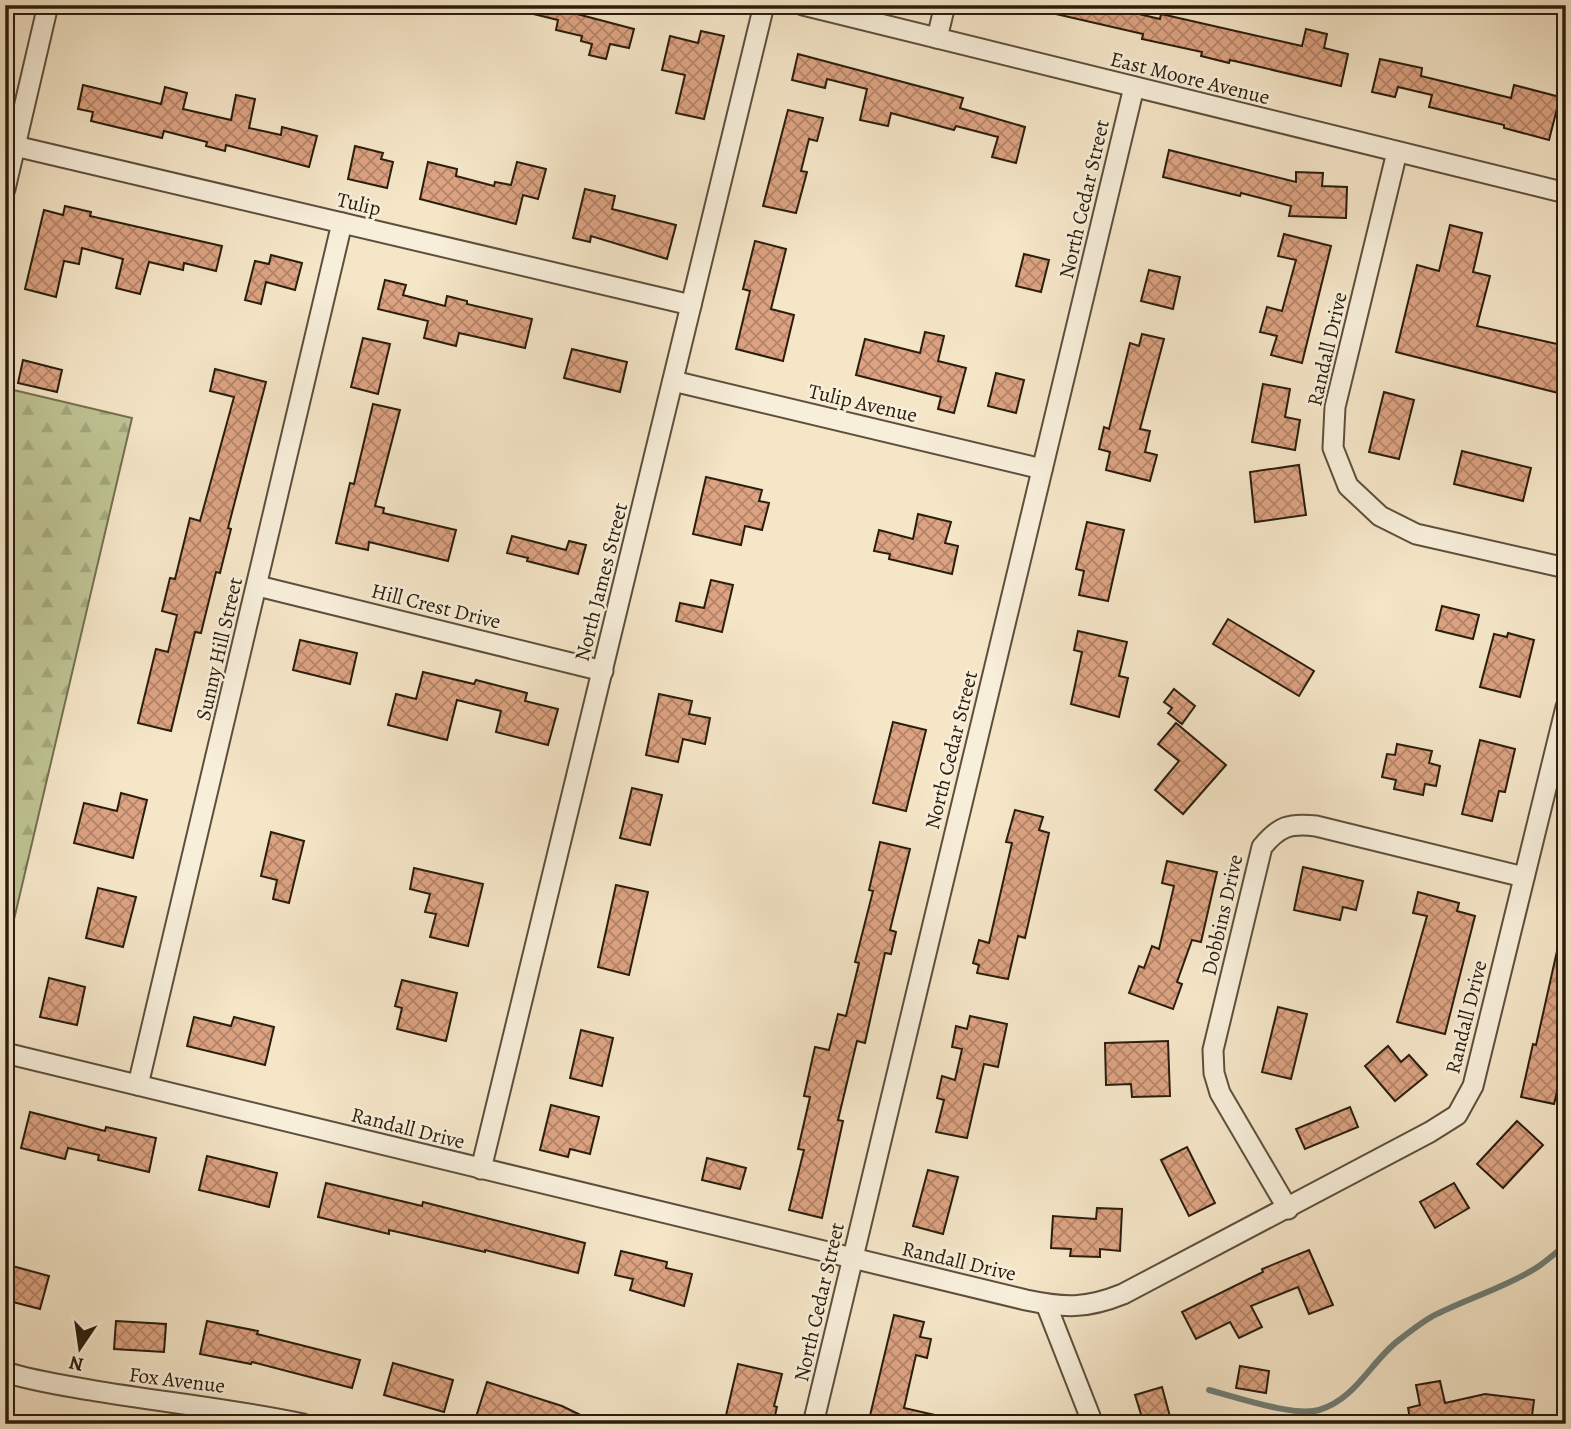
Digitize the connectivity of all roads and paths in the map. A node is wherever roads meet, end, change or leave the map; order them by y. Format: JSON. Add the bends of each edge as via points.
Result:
{"nodes":[{"id":1,"x":48,"y":5,"type":"edge"},
{"id":2,"x":764,"y":5,"type":"edge"},
{"id":3,"x":803,"y":5,"type":"edge"},
{"id":4,"x":945,"y":5,"type":"edge"},
{"id":5,"x":937,"y":38,"type":"junction"},
{"id":6,"x":1134,"y":88,"type":"junction"},
{"id":7,"x":15,"y":146,"type":"junction"},
{"id":8,"x":1397,"y":152,"type":"junction"},
{"id":9,"x":5,"y":189,"type":"edge"},
{"id":10,"x":1566,"y":193,"type":"edge"},
{"id":11,"x":342,"y":223,"type":"junction"},
{"id":12,"x":691,"y":305,"type":"junction"},
{"id":13,"x":673,"y":381,"type":"junction"},
{"id":14,"x":1042,"y":469,"type":"junction"},
{"id":15,"x":1566,"y":568,"type":"edge"},
{"id":16,"x":258,"y":586,"type":"junction"},
{"id":17,"x":603,"y":671,"type":"junction"},
{"id":18,"x":1566,"y":707,"type":"edge"},
{"id":19,"x":1524,"y":877,"type":"junction"},
{"id":20,"x":5,"y":1053,"type":"edge"},
{"id":21,"x":138,"y":1085,"type":"junction"},
{"id":22,"x":481,"y":1169,"type":"junction"},
{"id":23,"x":1288,"y":1209,"type":"junction"},
{"id":24,"x":852,"y":1259,"type":"junction"},
{"id":25,"x":1046,"y":1304,"type":"junction"},
{"id":26,"x":5,"y":1372,"type":"edge"},
{"id":27,"x":303,"y":1424,"type":"edge"},
{"id":28,"x":813,"y":1424,"type":"edge"},
{"id":29,"x":1093,"y":1424,"type":"edge"}],
"edges":[{"from":1,"to":7,"type":"street"},
{"from":2,"to":12,"type":"street","name":"North James Street"},
{"from":3,"to":5,"type":"street","name":"East Moore Avenue"},
{"from":4,"to":5,"type":"street"},
{"from":5,"to":6,"type":"street","name":"East Moore Avenue"},
{"from":6,"to":8,"type":"street","name":"East Moore Avenue"},
{"from":6,"to":14,"type":"street","name":"North Cedar Street"},
{"from":7,"to":9,"type":"street"},
{"from":7,"to":11,"type":"street","name":"Tulip"},
{"from":8,"to":10,"type":"street","name":"East Moore Avenue"},
{"from":8,"to":15,"type":"street","name":"Randall Drive","via":[[1335,407],[1333,448],[1348,486],[1380,516],[1416,534]]},
{"from":11,"to":12,"type":"street","name":"Tulip"},
{"from":11,"to":16,"type":"street","name":"Sunny Hill Street"},
{"from":12,"to":13,"type":"street","name":"North James Street"},
{"from":13,"to":14,"type":"street","name":"Tulip Avenue"},
{"from":13,"to":17,"type":"street","name":"North James Street"},
{"from":14,"to":24,"type":"street","name":"North Cedar Street"},
{"from":16,"to":17,"type":"street","name":"Hill Crest Drive"},
{"from":16,"to":21,"type":"street","name":"Sunny Hill Street"},
{"from":17,"to":22,"type":"street","name":"North James Street"},
{"from":18,"to":19,"type":"street","name":"Randall Drive"},
{"from":19,"to":23,"type":"street","name":"Randall Drive","via":[[1473,1086],[1457,1115]]},
{"from":19,"to":23,"type":"street","name":"Dobbins Drive","via":[[1316,826],[1296,824],[1274,831],[1262,847],[1213,1050],[1213,1073],[1220,1093]]},
{"from":20,"to":21,"type":"street","name":"Randall Drive"},
{"from":21,"to":22,"type":"street","name":"Randall Drive"},
{"from":22,"to":24,"type":"street","name":"Randall Drive"},
{"from":23,"to":25,"type":"street","name":"Randall Drive","via":[[1100,1304]]},
{"from":24,"to":25,"type":"street","name":"Randall Drive"},
{"from":24,"to":28,"type":"street","name":"North Cedar Street"},
{"from":25,"to":29,"type":"street"},
{"from":26,"to":27,"type":"street","name":"Fox Avenue"}]}
